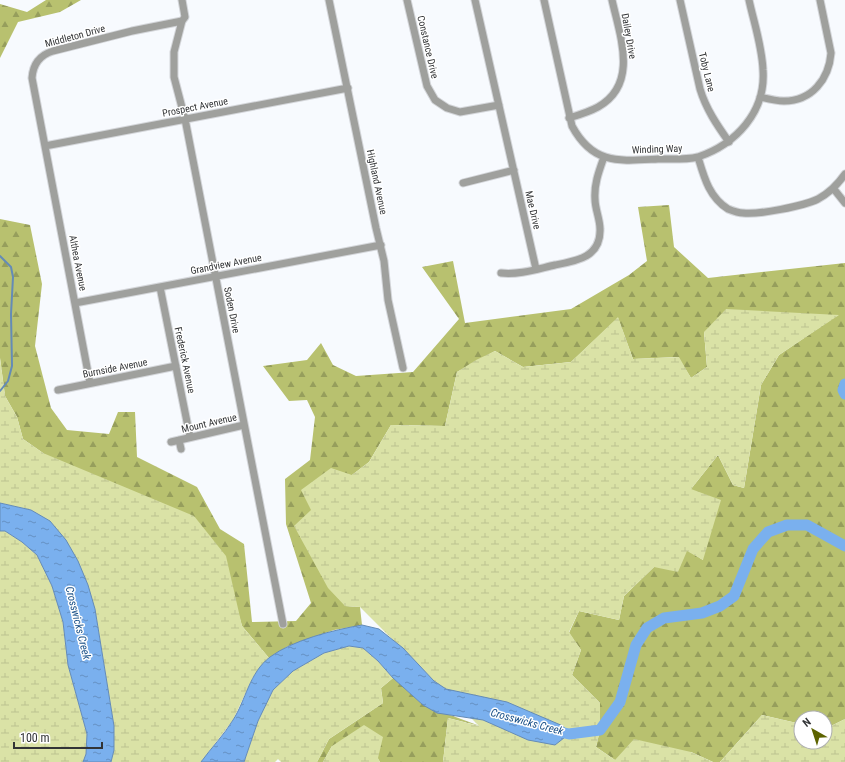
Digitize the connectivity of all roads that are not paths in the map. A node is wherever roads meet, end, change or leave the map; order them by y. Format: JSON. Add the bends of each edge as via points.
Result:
{"nodes":[{"id":1,"x":182,"y":0,"type":"edge"},
{"id":2,"x":407,"y":0,"type":"edge"},
{"id":3,"x":475,"y":0,"type":"edge"},
{"id":4,"x":544,"y":0,"type":"edge"},
{"id":5,"x":612,"y":0,"type":"edge"},
{"id":6,"x":680,"y":0,"type":"edge"},
{"id":7,"x":749,"y":0,"type":"edge"},
{"id":8,"x":820,"y":0,"type":"edge"},
{"id":9,"x":332,"y":1,"type":"edge"},
{"id":10,"x":182,"y":21,"type":"junction"},
{"id":11,"x":348,"y":88,"type":"junction"},
{"id":12,"x":760,"y":97,"type":"junction"},
{"id":13,"x":499,"y":105,"type":"junction"},
{"id":14,"x":569,"y":118,"type":"junction"},
{"id":15,"x":185,"y":119,"type":"junction"},
{"id":16,"x":729,"y":142,"type":"junction"},
{"id":17,"x":45,"y":146,"type":"junction"},
{"id":18,"x":604,"y":157,"type":"junction"},
{"id":19,"x":698,"y":157,"type":"junction"},
{"id":20,"x":514,"y":170,"type":"junction"},
{"id":21,"x":845,"y":174,"type":"edge"},
{"id":22,"x":463,"y":183,"type":"dead end"},
{"id":23,"x":833,"y":188,"type":"junction"},
{"id":24,"x":845,"y":203,"type":"edge"},
{"id":25,"x":381,"y":245,"type":"junction"},
{"id":26,"x":536,"y":269,"type":"junction"},
{"id":27,"x":501,"y":273,"type":"dead end"},
{"id":28,"x":216,"y":277,"type":"junction"},
{"id":29,"x":160,"y":287,"type":"junction"},
{"id":30,"x":75,"y":303,"type":"junction"},
{"id":31,"x":176,"y":366,"type":"junction"},
{"id":32,"x":403,"y":368,"type":"dead end"},
{"id":33,"x":90,"y":383,"type":"junction"},
{"id":34,"x":58,"y":390,"type":"dead end"},
{"id":35,"x":244,"y":425,"type":"junction"},
{"id":36,"x":190,"y":437,"type":"junction"},
{"id":37,"x":179,"y":440,"type":"junction"},
{"id":38,"x":171,"y":442,"type":"dead end"},
{"id":39,"x":181,"y":449,"type":"dead end"},
{"id":40,"x":283,"y":624,"type":"dead end"}],
"edges":[{"from":1,"to":10,"type":"street","name":"Soden Drive","via":[[185,17]]},
{"from":2,"to":13,"type":"street","name":"Constance Drive","via":[[427,86],[435,100],[447,108],[460,112]]},
{"from":3,"to":13,"type":"street","name":"Mae Drive"},
{"from":4,"to":14,"type":"street","name":"Winding Way"},
{"from":5,"to":14,"type":"street","name":"Dailey Drive","via":[[624,60],[621,79],[613,95],[605,103]]},
{"from":6,"to":16,"type":"street","name":"Toby Lane","via":[[704,101]]},
{"from":7,"to":12,"type":"street","name":"Winding Way","via":[[762,60],[763,82]]},
{"from":8,"to":12,"type":"street","via":[[831,53],[826,76],[815,89],[801,98],[776,101]]},
{"from":9,"to":11,"type":"street","name":"Highland Avenue"},
{"from":10,"to":15,"type":"street","name":"Soden Drive","via":[[174,52],[174,77]]},
{"from":10,"to":17,"type":"street","name":"Middleton Drive","via":[[53,50],[42,56],[34,67],[32,78]]},
{"from":11,"to":15,"type":"street","name":"Prospect Avenue"},
{"from":11,"to":25,"type":"street","name":"Highland Avenue"},
{"from":12,"to":16,"type":"street","name":"Winding Way","via":[[746,124]]},
{"from":13,"to":20,"type":"street","name":"Mae Drive"},
{"from":14,"to":18,"type":"street","name":"Winding Way","via":[[582,141]]},
{"from":15,"to":17,"type":"street","name":"Prospect Avenue"},
{"from":15,"to":28,"type":"street","name":"Soden Drive"},
{"from":16,"to":19,"type":"street","name":"Winding Way"},
{"from":17,"to":30,"type":"street","name":"Althea Avenue"},
{"from":18,"to":19,"type":"street","name":"Winding Way","via":[[619,161]]},
{"from":18,"to":26,"type":"street","via":[[595,188],[600,228],[596,247],[585,258]]},
{"from":19,"to":23,"type":"street","via":[[710,190],[722,204],[736,212],[751,214],[797,206],[818,199]]},
{"from":20,"to":22,"type":"street"},
{"from":20,"to":26,"type":"street","name":"Mae Drive"},
{"from":21,"to":23,"type":"street"},
{"from":23,"to":24,"type":"street"},
{"from":25,"to":28,"type":"street","name":"Grandview Avenue"},
{"from":25,"to":32,"type":"street","name":"Highland Avenue","via":[[388,300]]},
{"from":26,"to":27,"type":"street","via":[[519,273]]},
{"from":28,"to":29,"type":"street","name":"Grandview Avenue"},
{"from":28,"to":35,"type":"street","name":"Soden Drive"},
{"from":29,"to":30,"type":"street","name":"Grandview Avenue"},
{"from":29,"to":31,"type":"street","name":"Frederick Avenue"},
{"from":30,"to":33,"type":"street","name":"Althea Avenue"},
{"from":31,"to":33,"type":"street","name":"Burnside Avenue"},
{"from":31,"to":36,"type":"street","name":"Frederick Avenue"},
{"from":33,"to":34,"type":"street","name":"Burnside Avenue"},
{"from":35,"to":36,"type":"street","name":"Mount Avenue"},
{"from":35,"to":40,"type":"street","name":"Soden Drive"},
{"from":36,"to":37,"type":"street","name":"Mount Avenue"},
{"from":37,"to":38,"type":"street","name":"Mount Avenue"},
{"from":37,"to":39,"type":"street"}]}
